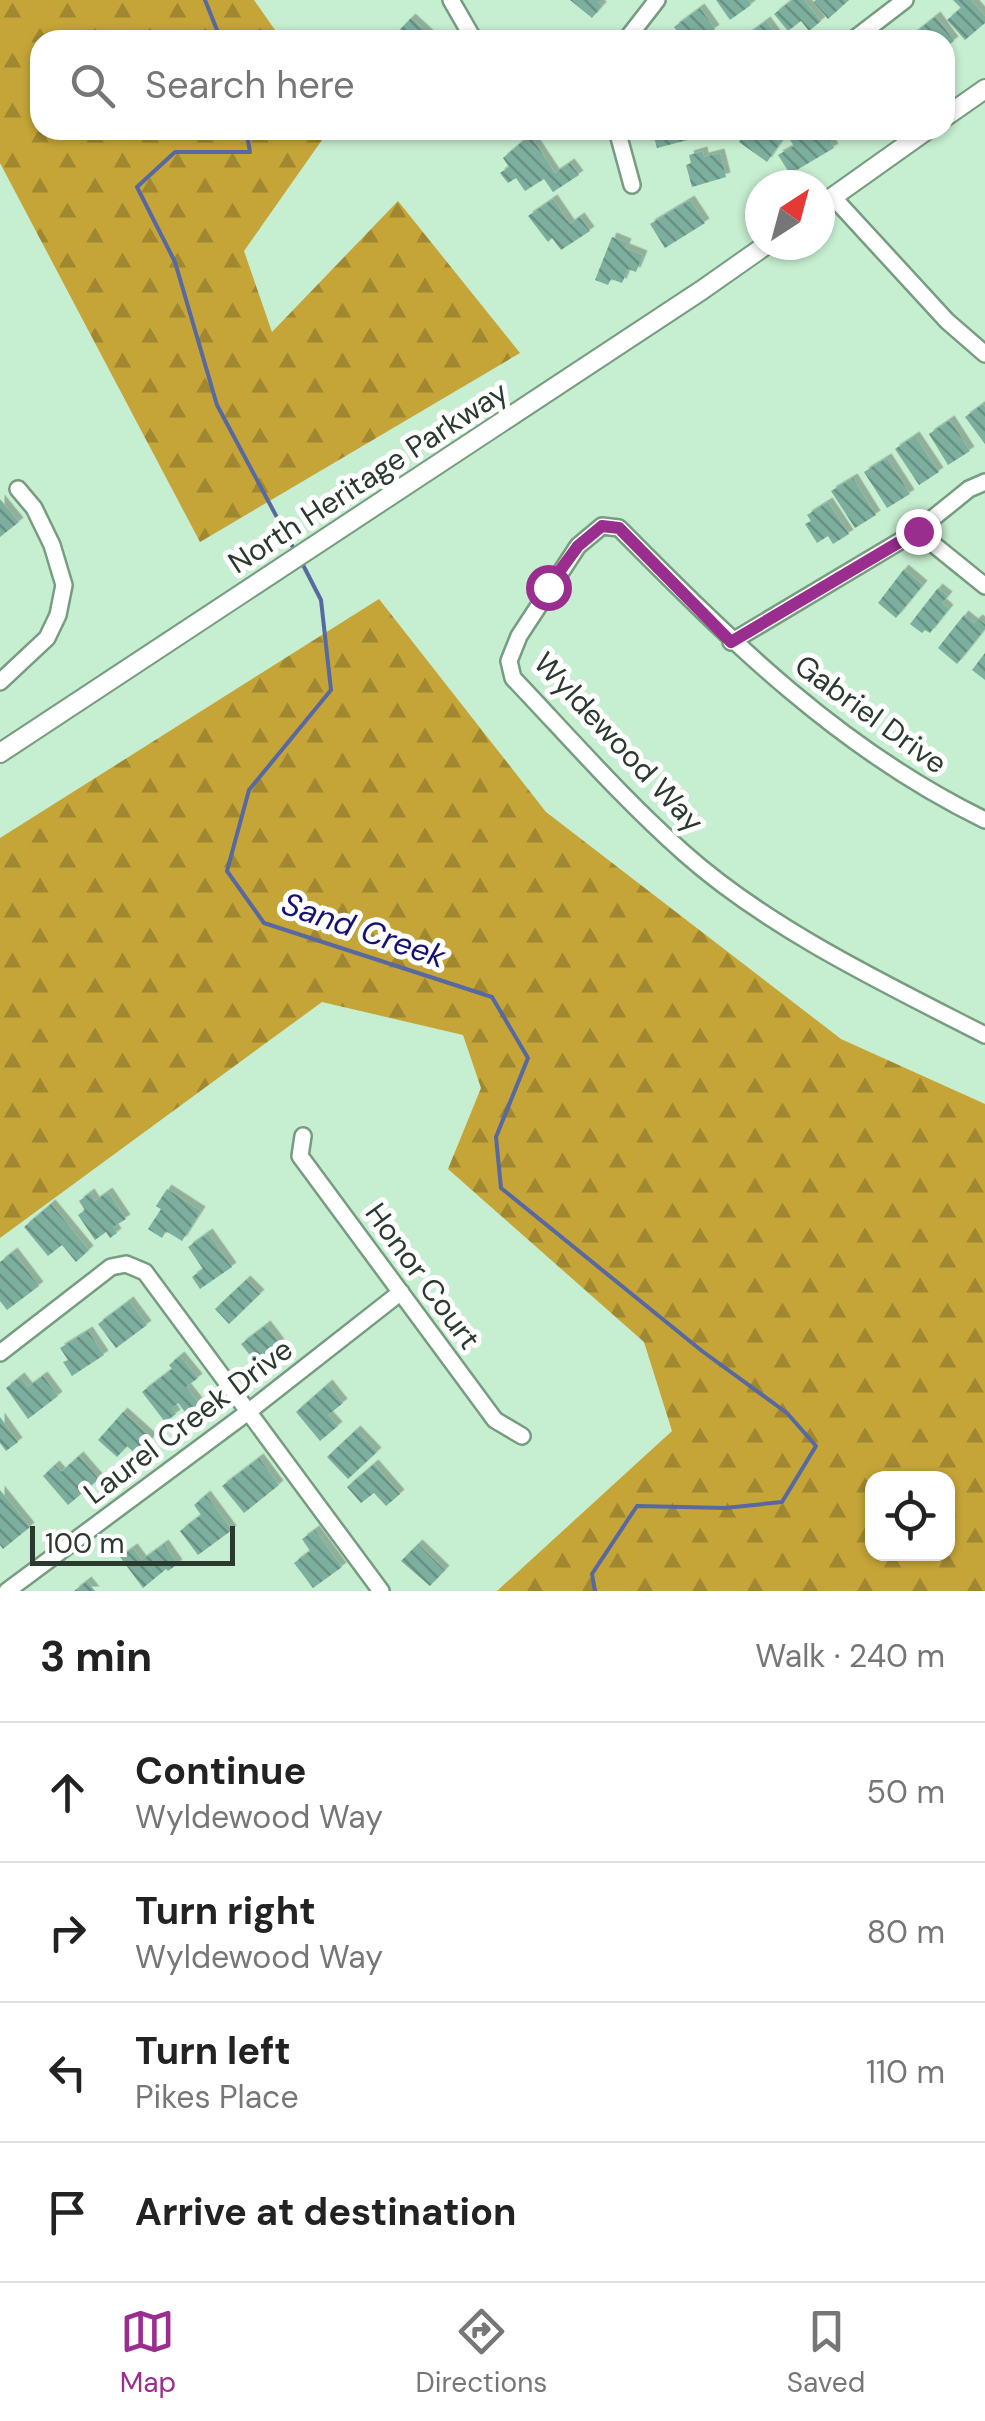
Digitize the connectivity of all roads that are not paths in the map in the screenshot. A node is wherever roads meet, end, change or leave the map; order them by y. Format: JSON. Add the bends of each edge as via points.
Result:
{"nodes":[{"id":1,"x":451,"y":0,"type":"edge"},
{"id":2,"x":656,"y":0,"type":"edge"},
{"id":3,"x":904,"y":0,"type":"edge"},
{"id":4,"x":468,"y":30,"type":"edge"},
{"id":5,"x":634,"y":30,"type":"edge"},
{"id":6,"x":866,"y":30,"type":"edge"},
{"id":7,"x":985,"y":89,"type":"edge"},
{"id":8,"x":955,"y":111,"type":"edge"},
{"id":9,"x":620,"y":140,"type":"edge"},
{"id":10,"x":913,"y":140,"type":"edge"},
{"id":11,"x":632,"y":186,"type":"dead end"},
{"id":12,"x":835,"y":196,"type":"edge"},
{"id":13,"x":835,"y":210,"type":"edge"},
{"id":14,"x":745,"y":259,"type":"edge"},
{"id":15,"x":985,"y":354,"type":"edge"},
{"id":16,"x":985,"y":482,"type":"edge"},
{"id":17,"x":18,"y":489,"type":"dead end"},
{"id":18,"x":918,"y":531,"type":"junction"},
{"id":19,"x":985,"y":586,"type":"edge"},
{"id":20,"x":731,"y":642,"type":"junction"},
{"id":21,"x":0,"y":682,"type":"edge"},
{"id":22,"x":0,"y":753,"type":"edge"},
{"id":23,"x":985,"y":820,"type":"edge"},
{"id":24,"x":985,"y":1035,"type":"edge"},
{"id":25,"x":304,"y":1136,"type":"dead end"},
{"id":26,"x":401,"y":1292,"type":"junction"},
{"id":27,"x":0,"y":1353,"type":"edge"},
{"id":28,"x":248,"y":1412,"type":"junction"},
{"id":29,"x":522,"y":1436,"type":"dead end"},
{"id":30,"x":373,"y":1588,"type":"edge"},
{"id":31,"x":7,"y":1591,"type":"edge"}],
"edges":[{"from":1,"to":4,"type":"street"},
{"from":2,"to":5,"type":"street"},
{"from":3,"to":6,"type":"street"},
{"from":7,"to":8,"type":"main road"},
{"from":9,"to":11,"type":"street"},
{"from":10,"to":12,"type":"main road"},
{"from":13,"to":15,"type":"street"},
{"from":14,"to":22,"type":"main road","name":"North Heritage Parkway"},
{"from":16,"to":18,"type":"street"},
{"from":17,"to":21,"type":"street","via":[[52,545],[64,584],[46,638]]},
{"from":18,"to":19,"type":"street"},
{"from":18,"to":20,"type":"street"},
{"from":20,"to":23,"type":"street","name":"Gabriel Drive","via":[[926,791]]},
{"from":20,"to":24,"type":"street","name":"Wyldewood Way","via":[[619,528],[602,526],[548,587],[509,661],[513,678],[618,789],[736,895],[873,978]]},
{"from":25,"to":26,"type":"street","name":"Honor Court","via":[[300,1156]]},
{"from":26,"to":28,"type":"street","name":"Laurel Creek Drive"},
{"from":26,"to":29,"type":"street","name":"Honor Court","via":[[495,1420]]},
{"from":27,"to":28,"type":"street","via":[[111,1267],[126,1264],[145,1272]]},
{"from":28,"to":30,"type":"street"},
{"from":28,"to":31,"type":"street","name":"Laurel Creek Drive"}]}
